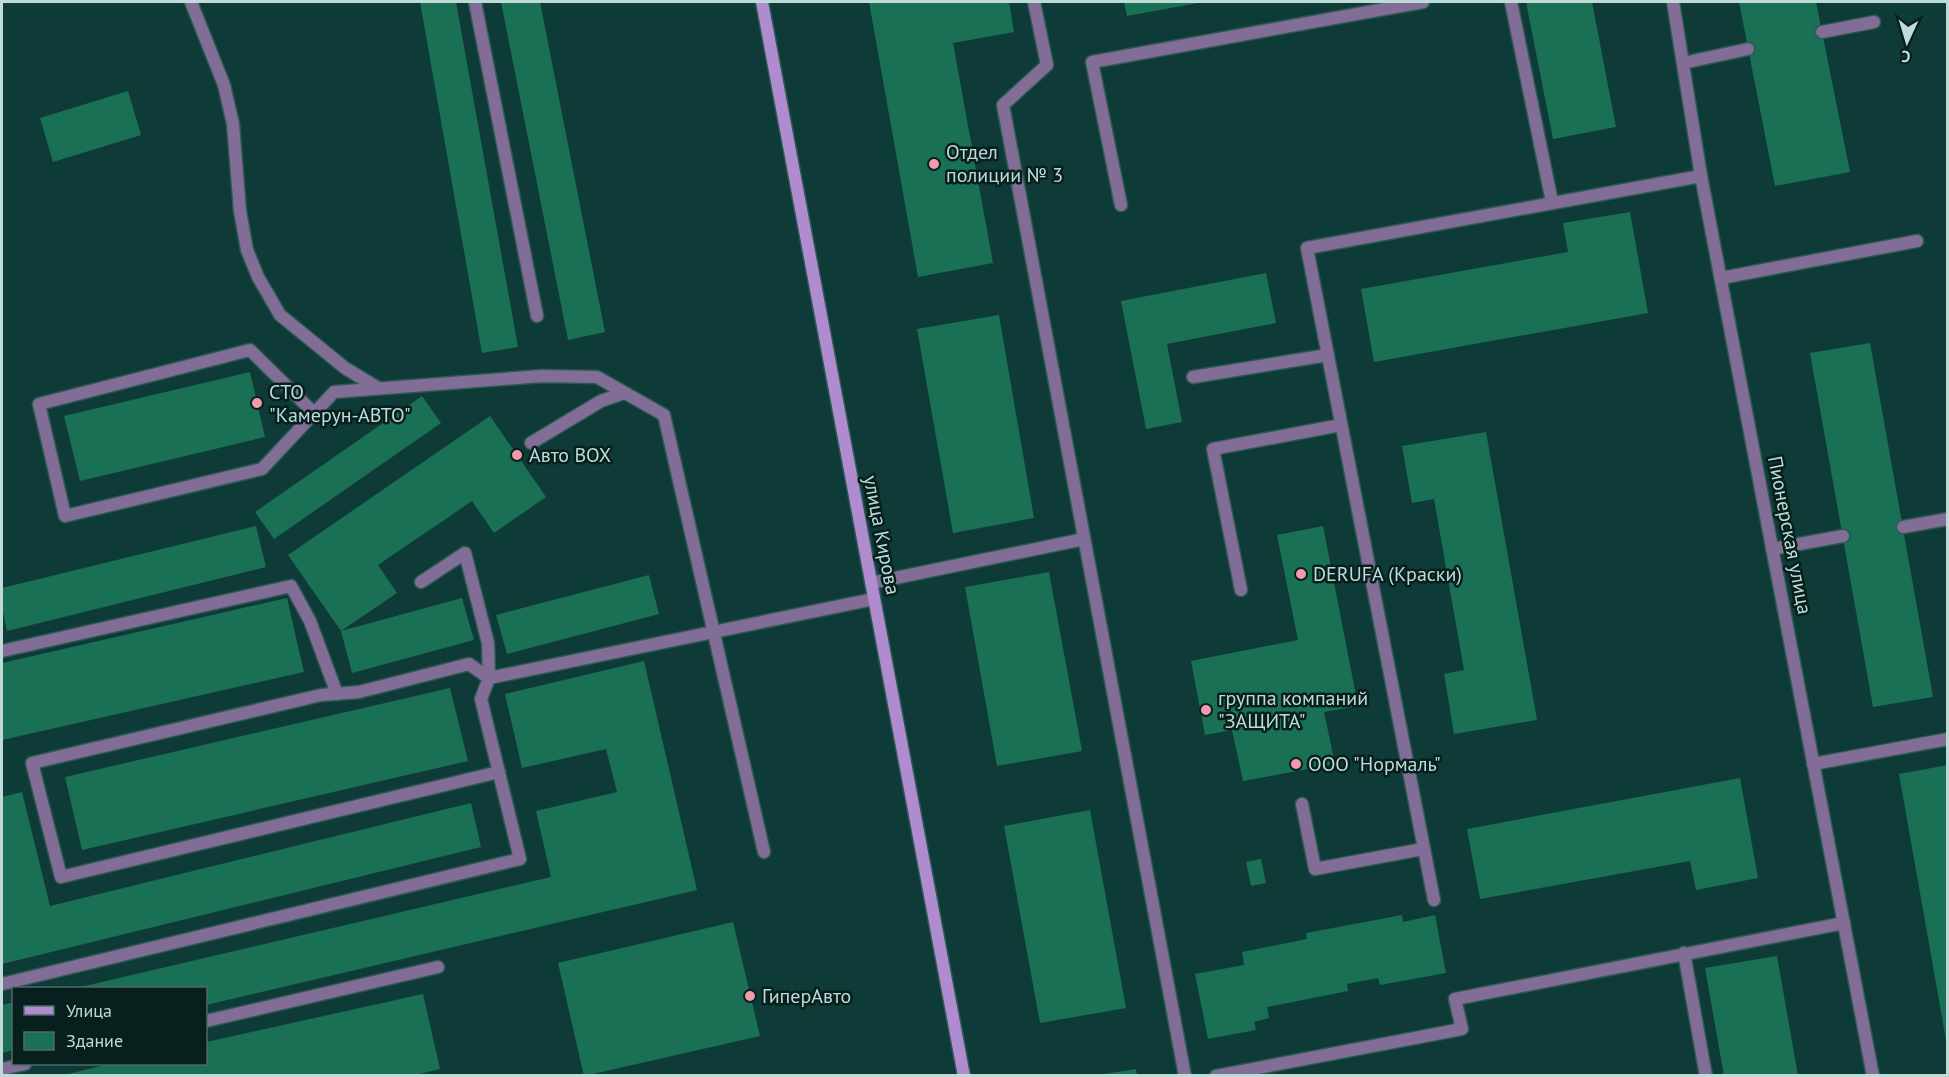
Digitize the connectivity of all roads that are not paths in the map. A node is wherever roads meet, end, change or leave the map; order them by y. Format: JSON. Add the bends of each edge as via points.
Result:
{"nodes":[{"id":1,"x":191,"y":2,"type":"edge"},
{"id":2,"x":475,"y":2,"type":"edge"},
{"id":3,"x":762,"y":2,"type":"edge"},
{"id":4,"x":1034,"y":2,"type":"edge"},
{"id":5,"x":1422,"y":2,"type":"edge"},
{"id":6,"x":1511,"y":2,"type":"edge"},
{"id":7,"x":1673,"y":2,"type":"edge"},
{"id":8,"x":1383,"y":5,"type":"edge"},
{"id":9,"x":1874,"y":22,"type":"dead end"},
{"id":10,"x":1822,"y":32,"type":"dead end"},
{"id":11,"x":1748,"y":49,"type":"dead end"},
{"id":12,"x":1683,"y":63,"type":"junction"},
{"id":13,"x":1701,"y":176,"type":"junction"},
{"id":14,"x":1552,"y":202,"type":"junction"},
{"id":15,"x":1120,"y":205,"type":"dead end"},
{"id":16,"x":1917,"y":241,"type":"dead end"},
{"id":17,"x":1721,"y":278,"type":"junction"},
{"id":18,"x":537,"y":316,"type":"dead end"},
{"id":19,"x":1328,"y":355,"type":"junction"},
{"id":20,"x":1193,"y":377,"type":"dead end"},
{"id":21,"x":378,"y":388,"type":"junction"},
{"id":22,"x":624,"y":393,"type":"junction"},
{"id":23,"x":315,"y":414,"type":"junction"},
{"id":24,"x":1341,"y":425,"type":"junction"},
{"id":25,"x":531,"y":443,"type":"dead end"},
{"id":26,"x":1947,"y":519,"type":"edge"},
{"id":27,"x":1903,"y":527,"type":"dead end"},
{"id":28,"x":1843,"y":536,"type":"dead end"},
{"id":29,"x":1084,"y":539,"type":"junction"},
{"id":30,"x":1772,"y":549,"type":"junction"},
{"id":31,"x":421,"y":582,"type":"dead end"},
{"id":32,"x":871,"y":583,"type":"junction"},
{"id":33,"x":1241,"y":590,"type":"dead end"},
{"id":34,"x":874,"y":599,"type":"junction"},
{"id":35,"x":714,"y":631,"type":"junction"},
{"id":36,"x":2,"y":651,"type":"edge"},
{"id":37,"x":489,"y":678,"type":"junction"},
{"id":38,"x":337,"y":694,"type":"junction"},
{"id":39,"x":1947,"y":739,"type":"edge"},
{"id":40,"x":1813,"y":764,"type":"junction"},
{"id":41,"x":499,"y":772,"type":"junction"},
{"id":42,"x":1302,"y":804,"type":"dead end"},
{"id":43,"x":1423,"y":849,"type":"junction"},
{"id":44,"x":764,"y":852,"type":"dead end"},
{"id":45,"x":1434,"y":900,"type":"dead end"},
{"id":46,"x":1844,"y":922,"type":"junction"},
{"id":47,"x":1684,"y":953,"type":"junction"},
{"id":48,"x":438,"y":967,"type":"dead end"},
{"id":49,"x":2,"y":984,"type":"edge"},
{"id":50,"x":207,"y":1022,"type":"edge"},
{"id":51,"x":20,"y":1065,"type":"edge"},
{"id":52,"x":2,"y":1069,"type":"edge"},
{"id":53,"x":964,"y":1076,"type":"edge"},
{"id":54,"x":1185,"y":1076,"type":"edge"},
{"id":55,"x":1216,"y":1076,"type":"edge"},
{"id":56,"x":1706,"y":1076,"type":"edge"},
{"id":57,"x":1873,"y":1076,"type":"edge"}],
"edges":[{"from":1,"to":21,"type":"street","via":[[224,85],[233,124],[240,211],[247,250],[258,277],[280,315],[345,368]]},
{"from":2,"to":18,"type":"street"},
{"from":3,"to":32,"type":"main road","name":"улица Кирова"},
{"from":4,"to":29,"type":"street","via":[[1047,65],[1003,105]]},
{"from":5,"to":8,"type":"street"},
{"from":6,"to":14,"type":"street"},
{"from":7,"to":12,"type":"street","name":"Пионерская улица"},
{"from":8,"to":15,"type":"street","via":[[1092,62]]},
{"from":9,"to":10,"type":"street"},
{"from":11,"to":12,"type":"street"},
{"from":12,"to":13,"type":"street","name":"Пионерская улица"},
{"from":13,"to":14,"type":"street"},
{"from":13,"to":17,"type":"street","name":"Пионерская улица"},
{"from":14,"to":19,"type":"street","via":[[1307,248]]},
{"from":16,"to":17,"type":"street"},
{"from":17,"to":30,"type":"street","name":"Пионерская улица"},
{"from":19,"to":20,"type":"street"},
{"from":19,"to":24,"type":"street"},
{"from":21,"to":22,"type":"street","via":[[542,376],[597,377]]},
{"from":21,"to":23,"type":"street","via":[[334,392]]},
{"from":22,"to":25,"type":"street","via":[[601,401]]},
{"from":22,"to":35,"type":"street","via":[[664,415]]},
{"from":23,"to":23,"type":"street","via":[[262,469],[65,516],[39,404],[250,350]]},
{"from":24,"to":33,"type":"street","via":[[1213,448]]},
{"from":24,"to":43,"type":"street"},
{"from":26,"to":27,"type":"street"},
{"from":28,"to":30,"type":"street"},
{"from":29,"to":32,"type":"street"},
{"from":29,"to":54,"type":"street"},
{"from":30,"to":40,"type":"street","name":"Пионерская улица"},
{"from":31,"to":37,"type":"street","via":[[465,553],[488,644]]},
{"from":32,"to":34,"type":"main road","name":"улица Кирова"},
{"from":34,"to":35,"type":"street"},
{"from":34,"to":53,"type":"main road","name":"улица Кирова"},
{"from":35,"to":37,"type":"street"},
{"from":35,"to":44,"type":"street"},
{"from":36,"to":38,"type":"street","via":[[291,586],[310,621]]},
{"from":37,"to":38,"type":"street","via":[[469,664]]},
{"from":37,"to":41,"type":"street","via":[[481,699]]},
{"from":38,"to":41,"type":"street","via":[[32,763],[61,877]]},
{"from":39,"to":40,"type":"street"},
{"from":40,"to":46,"type":"street","name":"Пионерская улица"},
{"from":41,"to":49,"type":"street","via":[[520,859]]},
{"from":42,"to":43,"type":"street","via":[[1316,869]]},
{"from":43,"to":45,"type":"street"},
{"from":46,"to":47,"type":"street"},
{"from":46,"to":57,"type":"street","name":"Пионерская улица"},
{"from":47,"to":55,"type":"street","via":[[1455,999],[1462,1029]]},
{"from":47,"to":56,"type":"street"},
{"from":48,"to":50,"type":"street"},
{"from":51,"to":52,"type":"street"}]}
